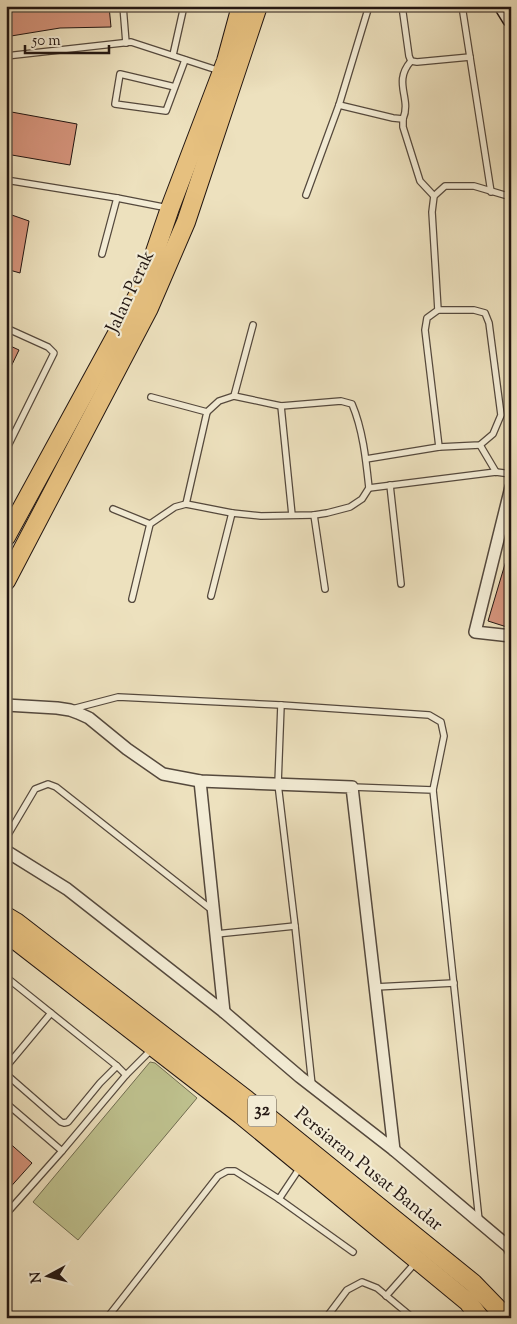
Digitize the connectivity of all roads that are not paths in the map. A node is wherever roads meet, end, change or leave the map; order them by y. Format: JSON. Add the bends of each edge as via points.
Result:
{"nodes":[{"id":1,"x":123,"y":6,"type":"edge"},
{"id":2,"x":184,"y":6,"type":"edge"},
{"id":3,"x":242,"y":6,"type":"edge"},
{"id":4,"x":258,"y":6,"type":"edge"},
{"id":5,"x":369,"y":6,"type":"edge"},
{"id":6,"x":402,"y":6,"type":"edge"},
{"id":7,"x":462,"y":6,"type":"edge"},
{"id":8,"x":503,"y":6,"type":"edge"},
{"id":9,"x":511,"y":19,"type":"edge"},
{"id":10,"x":6,"y":40,"type":"edge"},
{"id":11,"x":126,"y":43,"type":"junction"},
{"id":12,"x":7,"y":56,"type":"edge"},
{"id":13,"x":172,"y":56,"type":"junction"},
{"id":14,"x":470,"y":57,"type":"junction"},
{"id":15,"x":185,"y":60,"type":"junction"},
{"id":16,"x":411,"y":61,"type":"junction"},
{"id":17,"x":222,"y":72,"type":"junction"},
{"id":18,"x":175,"y":87,"type":"junction"},
{"id":19,"x":338,"y":105,"type":"junction"},
{"id":20,"x":402,"y":119,"type":"junction"},
{"id":21,"x":6,"y":180,"type":"edge"},
{"id":22,"x":491,"y":192,"type":"junction"},
{"id":23,"x":306,"y":195,"type":"dead end"},
{"id":24,"x":434,"y":196,"type":"junction"},
{"id":25,"x":511,"y":197,"type":"edge"},
{"id":26,"x":117,"y":198,"type":"junction"},
{"id":27,"x":170,"y":208,"type":"junction"},
{"id":28,"x":102,"y":254,"type":"dead end"},
{"id":29,"x":438,"y":310,"type":"junction"},
{"id":30,"x":253,"y":325,"type":"dead end"},
{"id":31,"x":6,"y":328,"type":"edge"},
{"id":32,"x":234,"y":396,"type":"junction"},
{"id":33,"x":151,"y":398,"type":"dead end"},
{"id":34,"x":281,"y":406,"type":"junction"},
{"id":35,"x":207,"y":412,"type":"junction"},
{"id":36,"x":480,"y":445,"type":"junction"},
{"id":37,"x":439,"y":447,"type":"junction"},
{"id":38,"x":6,"y":450,"type":"edge"},
{"id":39,"x":366,"y":460,"type":"junction"},
{"id":40,"x":496,"y":472,"type":"junction"},
{"id":41,"x":511,"y":474,"type":"edge"},
{"id":42,"x":390,"y":485,"type":"junction"},
{"id":43,"x":369,"y":488,"type":"junction"},
{"id":44,"x":510,"y":494,"type":"edge"},
{"id":45,"x":186,"y":504,"type":"junction"},
{"id":46,"x":113,"y":510,"type":"dead end"},
{"id":47,"x":232,"y":513,"type":"junction"},
{"id":48,"x":292,"y":515,"type":"junction"},
{"id":49,"x":314,"y":515,"type":"junction"},
{"id":50,"x":150,"y":524,"type":"junction"},
{"id":51,"x":6,"y":537,"type":"edge"},
{"id":52,"x":7,"y":579,"type":"edge"},
{"id":53,"x":401,"y":584,"type":"dead end"},
{"id":54,"x":325,"y":589,"type":"dead end"},
{"id":55,"x":211,"y":596,"type":"dead end"},
{"id":56,"x":132,"y":599,"type":"dead end"},
{"id":57,"x":511,"y":636,"type":"edge"},
{"id":58,"x":6,"y":705,"type":"edge"},
{"id":59,"x":281,"y":705,"type":"junction"},
{"id":60,"x":70,"y":710,"type":"junction"},
{"id":61,"x":200,"y":781,"type":"junction"},
{"id":62,"x":278,"y":784,"type":"junction"},
{"id":63,"x":352,"y":787,"type":"junction"},
{"id":64,"x":433,"y":790,"type":"junction"},
{"id":65,"x":6,"y":838,"type":"edge"},
{"id":66,"x":6,"y":851,"type":"edge"},
{"id":67,"x":214,"y":911,"type":"junction"},
{"id":68,"x":6,"y":916,"type":"edge"},
{"id":69,"x":295,"y":926,"type":"junction"},
{"id":70,"x":6,"y":933,"type":"edge"},
{"id":71,"x":216,"y":934,"type":"junction"},
{"id":72,"x":6,"y":977,"type":"edge"},
{"id":73,"x":454,"y":983,"type":"junction"},
{"id":74,"x":375,"y":987,"type":"junction"},
{"id":75,"x":224,"y":1012,"type":"junction"},
{"id":76,"x":51,"y":1013,"type":"junction"},
{"id":77,"x":153,"y":1047,"type":"junction"},
{"id":78,"x":117,"y":1066,"type":"junction"},
{"id":79,"x":6,"y":1067,"type":"edge"},
{"id":80,"x":6,"y":1074,"type":"edge"},
{"id":81,"x":126,"y":1075,"type":"junction"},
{"id":82,"x":312,"y":1087,"type":"junction"},
{"id":83,"x":6,"y":1103,"type":"edge"},
{"id":84,"x":394,"y":1150,"type":"junction"},
{"id":85,"x":62,"y":1151,"type":"junction"},
{"id":86,"x":302,"y":1164,"type":"junction"},
{"id":87,"x":278,"y":1199,"type":"junction"},
{"id":88,"x":6,"y":1214,"type":"edge"},
{"id":89,"x":479,"y":1222,"type":"junction"},
{"id":90,"x":511,"y":1251,"type":"edge"},
{"id":91,"x":353,"y":1252,"type":"dead end"},
{"id":92,"x":417,"y":1260,"type":"junction"},
{"id":93,"x":386,"y":1296,"type":"junction"},
{"id":94,"x":107,"y":1318,"type":"edge"},
{"id":95,"x":326,"y":1318,"type":"edge"},
{"id":96,"x":413,"y":1318,"type":"edge"},
{"id":97,"x":480,"y":1318,"type":"edge"},
{"id":98,"x":507,"y":1318,"type":"edge"}],
"edges":[{"from":1,"to":11,"type":"lane"},
{"from":2,"to":13,"type":"lane"},
{"from":3,"to":17,"type":"main road","name":"Jalan Perak"},
{"from":4,"to":52,"type":"main road","name":"Jalan Perak","via":[[186,222],[149,308]]},
{"from":5,"to":19,"type":"lane"},
{"from":6,"to":16,"type":"lane"},
{"from":7,"to":14,"type":"lane"},
{"from":8,"to":9,"type":"street"},
{"from":10,"to":12,"type":"lane"},
{"from":11,"to":12,"type":"lane"},
{"from":11,"to":13,"type":"lane"},
{"from":13,"to":15,"type":"lane"},
{"from":14,"to":16,"type":"lane"},
{"from":14,"to":22,"type":"lane"},
{"from":15,"to":17,"type":"lane"},
{"from":15,"to":18,"type":"lane"},
{"from":16,"to":20,"type":"lane","via":[[402,75],[405,108]]},
{"from":17,"to":27,"type":"main road","name":"Jalan Perak"},
{"from":18,"to":18,"type":"lane","via":[[120,74],[115,104],[166,111]]},
{"from":19,"to":20,"type":"lane"},
{"from":19,"to":23,"type":"lane"},
{"from":20,"to":24,"type":"lane","via":[[420,182]]},
{"from":21,"to":26,"type":"lane"},
{"from":22,"to":24,"type":"lane","via":[[474,186],[445,186]]},
{"from":22,"to":25,"type":"lane"},
{"from":24,"to":29,"type":"lane","via":[[432,212]]},
{"from":26,"to":27,"type":"lane"},
{"from":26,"to":28,"type":"lane"},
{"from":27,"to":51,"type":"main road","name":"Jalan Perak","via":[[144,284]]},
{"from":29,"to":36,"type":"lane","via":[[474,310],[485,313],[489,323],[501,414],[493,434]]},
{"from":29,"to":37,"type":"lane","via":[[427,318],[425,330]]},
{"from":30,"to":32,"type":"lane"},
{"from":31,"to":38,"type":"lane","via":[[48,347],[54,353]]},
{"from":32,"to":34,"type":"lane"},
{"from":32,"to":35,"type":"lane","via":[[219,401]]},
{"from":33,"to":35,"type":"lane"},
{"from":34,"to":39,"type":"lane","via":[[352,404]]},
{"from":34,"to":48,"type":"lane"},
{"from":35,"to":45,"type":"lane"},
{"from":36,"to":37,"type":"lane"},
{"from":36,"to":40,"type":"lane"},
{"from":37,"to":39,"type":"lane"},
{"from":39,"to":43,"type":"lane"},
{"from":40,"to":41,"type":"lane"},
{"from":40,"to":42,"type":"lane"},
{"from":42,"to":43,"type":"lane"},
{"from":42,"to":53,"type":"lane"},
{"from":43,"to":49,"type":"lane","via":[[362,499],[350,507]]},
{"from":44,"to":57,"type":"street","via":[[476,632]]},
{"from":45,"to":47,"type":"lane"},
{"from":45,"to":50,"type":"lane","via":[[174,507]]},
{"from":46,"to":50,"type":"lane"},
{"from":47,"to":48,"type":"lane"},
{"from":47,"to":55,"type":"lane"},
{"from":48,"to":49,"type":"lane"},
{"from":49,"to":54,"type":"lane"},
{"from":50,"to":56,"type":"lane"},
{"from":58,"to":60,"type":"street"},
{"from":59,"to":60,"type":"lane","via":[[118,697]]},
{"from":59,"to":62,"type":"lane"},
{"from":59,"to":64,"type":"lane","via":[[429,715],[441,722],[444,736]]},
{"from":60,"to":61,"type":"street","via":[[89,718],[163,774]]},
{"from":61,"to":62,"type":"street"},
{"from":61,"to":67,"type":"street"},
{"from":62,"to":63,"type":"street"},
{"from":62,"to":69,"type":"lane"},
{"from":63,"to":64,"type":"lane"},
{"from":63,"to":74,"type":"street"},
{"from":64,"to":73,"type":"lane"},
{"from":65,"to":67,"type":"lane","via":[[34,789],[48,784]]},
{"from":66,"to":75,"type":"street","via":[[67,889]]},
{"from":67,"to":71,"type":"street"},
{"from":68,"to":98,"type":"main road","name":"Persiaran Pusat Bandar","number":"32","via":[[255,1106],[473,1282]]},
{"from":69,"to":71,"type":"lane"},
{"from":69,"to":82,"type":"lane"},
{"from":70,"to":77,"type":"main road","name":"Persiaran Pusat Bandar","number":"32"},
{"from":71,"to":75,"type":"street"},
{"from":72,"to":76,"type":"lane"},
{"from":73,"to":74,"type":"lane"},
{"from":73,"to":89,"type":"lane"},
{"from":74,"to":84,"type":"street"},
{"from":75,"to":82,"type":"street"},
{"from":76,"to":78,"type":"lane"},
{"from":76,"to":79,"type":"lane"},
{"from":77,"to":81,"type":"lane"},
{"from":77,"to":86,"type":"main road","name":"Persiaran Pusat Bandar","number":"32"},
{"from":78,"to":80,"type":"lane","via":[[64,1123]]},
{"from":78,"to":81,"type":"lane"},
{"from":81,"to":85,"type":"lane"},
{"from":82,"to":84,"type":"street"},
{"from":83,"to":85,"type":"lane"},
{"from":84,"to":89,"type":"street"},
{"from":85,"to":88,"type":"lane"},
{"from":86,"to":87,"type":"lane"},
{"from":86,"to":92,"type":"main road","name":"Persiaran Pusat Bandar","number":"32"},
{"from":87,"to":91,"type":"lane"},
{"from":87,"to":94,"type":"lane","via":[[235,1171],[218,1176]]},
{"from":89,"to":90,"type":"street"},
{"from":92,"to":93,"type":"lane"},
{"from":92,"to":97,"type":"main road","name":"Persiaran Pusat Bandar","number":"32","via":[[468,1302]]},
{"from":93,"to":95,"type":"lane","via":[[362,1282],[347,1290]]},
{"from":93,"to":96,"type":"lane"}]}
